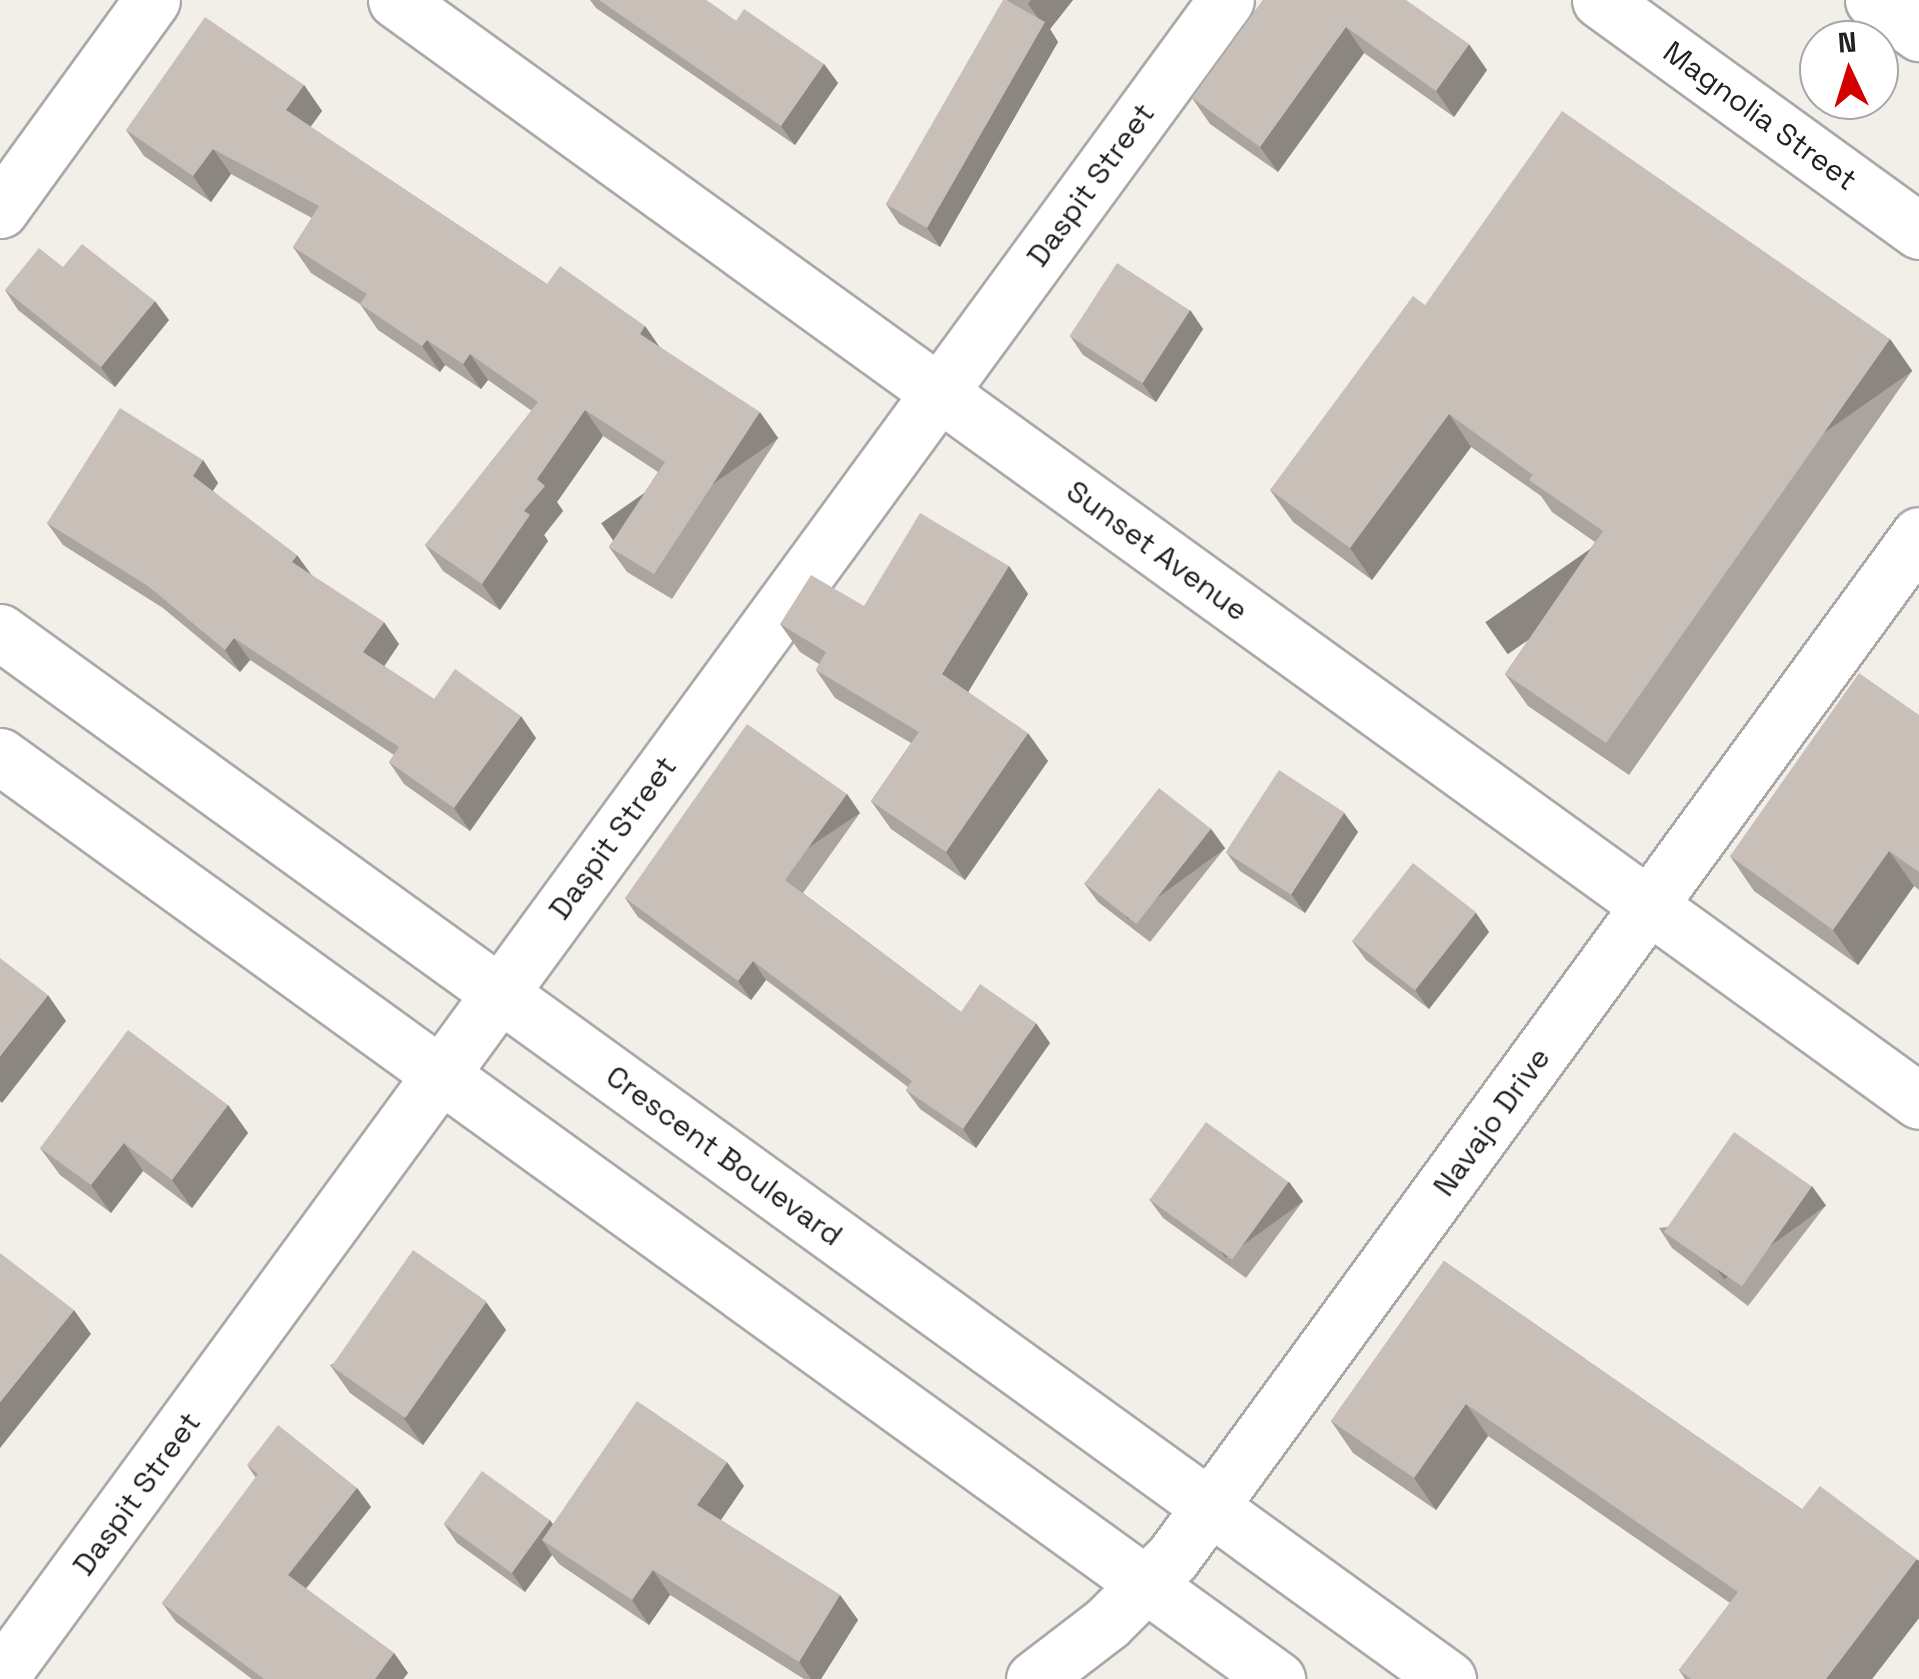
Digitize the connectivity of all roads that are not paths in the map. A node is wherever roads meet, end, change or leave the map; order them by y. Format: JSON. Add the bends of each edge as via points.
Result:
{"nodes":[{"id":1,"x":152,"y":0,"type":"edge"},
{"id":2,"x":396,"y":0,"type":"edge"},
{"id":3,"x":1226,"y":0,"type":"edge"},
{"id":4,"x":1600,"y":0,"type":"edge"},
{"id":5,"x":1873,"y":0,"type":"edge"},
{"id":6,"x":1919,"y":33,"type":"edge"},
{"id":7,"x":0,"y":210,"type":"edge"},
{"id":8,"x":1919,"y":231,"type":"edge"},
{"id":9,"x":939,"y":394,"type":"junction"},
{"id":10,"x":1919,"y":535,"type":"edge"},
{"id":11,"x":0,"y":632,"type":"edge"},
{"id":12,"x":0,"y":756,"type":"edge"},
{"id":13,"x":1649,"y":906,"type":"junction"},
{"id":14,"x":499,"y":994,"type":"junction"},
{"id":15,"x":442,"y":1074,"type":"junction"},
{"id":16,"x":1919,"y":1101,"type":"edge"},
{"id":17,"x":1208,"y":1510,"type":"junction"},
{"id":18,"x":1146,"y":1584,"type":"junction"},
{"id":19,"x":1,"y":1678,"type":"edge"},
{"id":20,"x":1034,"y":1679,"type":"edge"},
{"id":21,"x":1278,"y":1679,"type":"edge"},
{"id":22,"x":1448,"y":1679,"type":"edge"}],
"edges":[{"from":1,"to":7,"type":"street"},
{"from":2,"to":9,"type":"street","name":"Sunset Avenue"},
{"from":3,"to":9,"type":"street","name":"Daspit Street"},
{"from":4,"to":8,"type":"street","name":"Magnolia Street"},
{"from":5,"to":6,"type":"street"},
{"from":9,"to":13,"type":"street","name":"Sunset Avenue"},
{"from":9,"to":14,"type":"street","name":"Daspit Street"},
{"from":10,"to":13,"type":"street","name":"Navajo Drive"},
{"from":11,"to":14,"type":"street","name":"Crescent Boulevard"},
{"from":12,"to":15,"type":"street"},
{"from":13,"to":16,"type":"street","name":"Sunset Avenue"},
{"from":13,"to":17,"type":"street","name":"Navajo Drive"},
{"from":14,"to":15,"type":"street","name":"Daspit Street"},
{"from":14,"to":17,"type":"street","name":"Crescent Boulevard"},
{"from":15,"to":18,"type":"street"},
{"from":15,"to":19,"type":"street","name":"Daspit Street"},
{"from":17,"to":18,"type":"street","name":"Navajo Drive"},
{"from":17,"to":22,"type":"street","name":"Crescent Boulevard"},
{"from":18,"to":20,"type":"street","name":"Navajo Drive"},
{"from":18,"to":21,"type":"street"}]}
